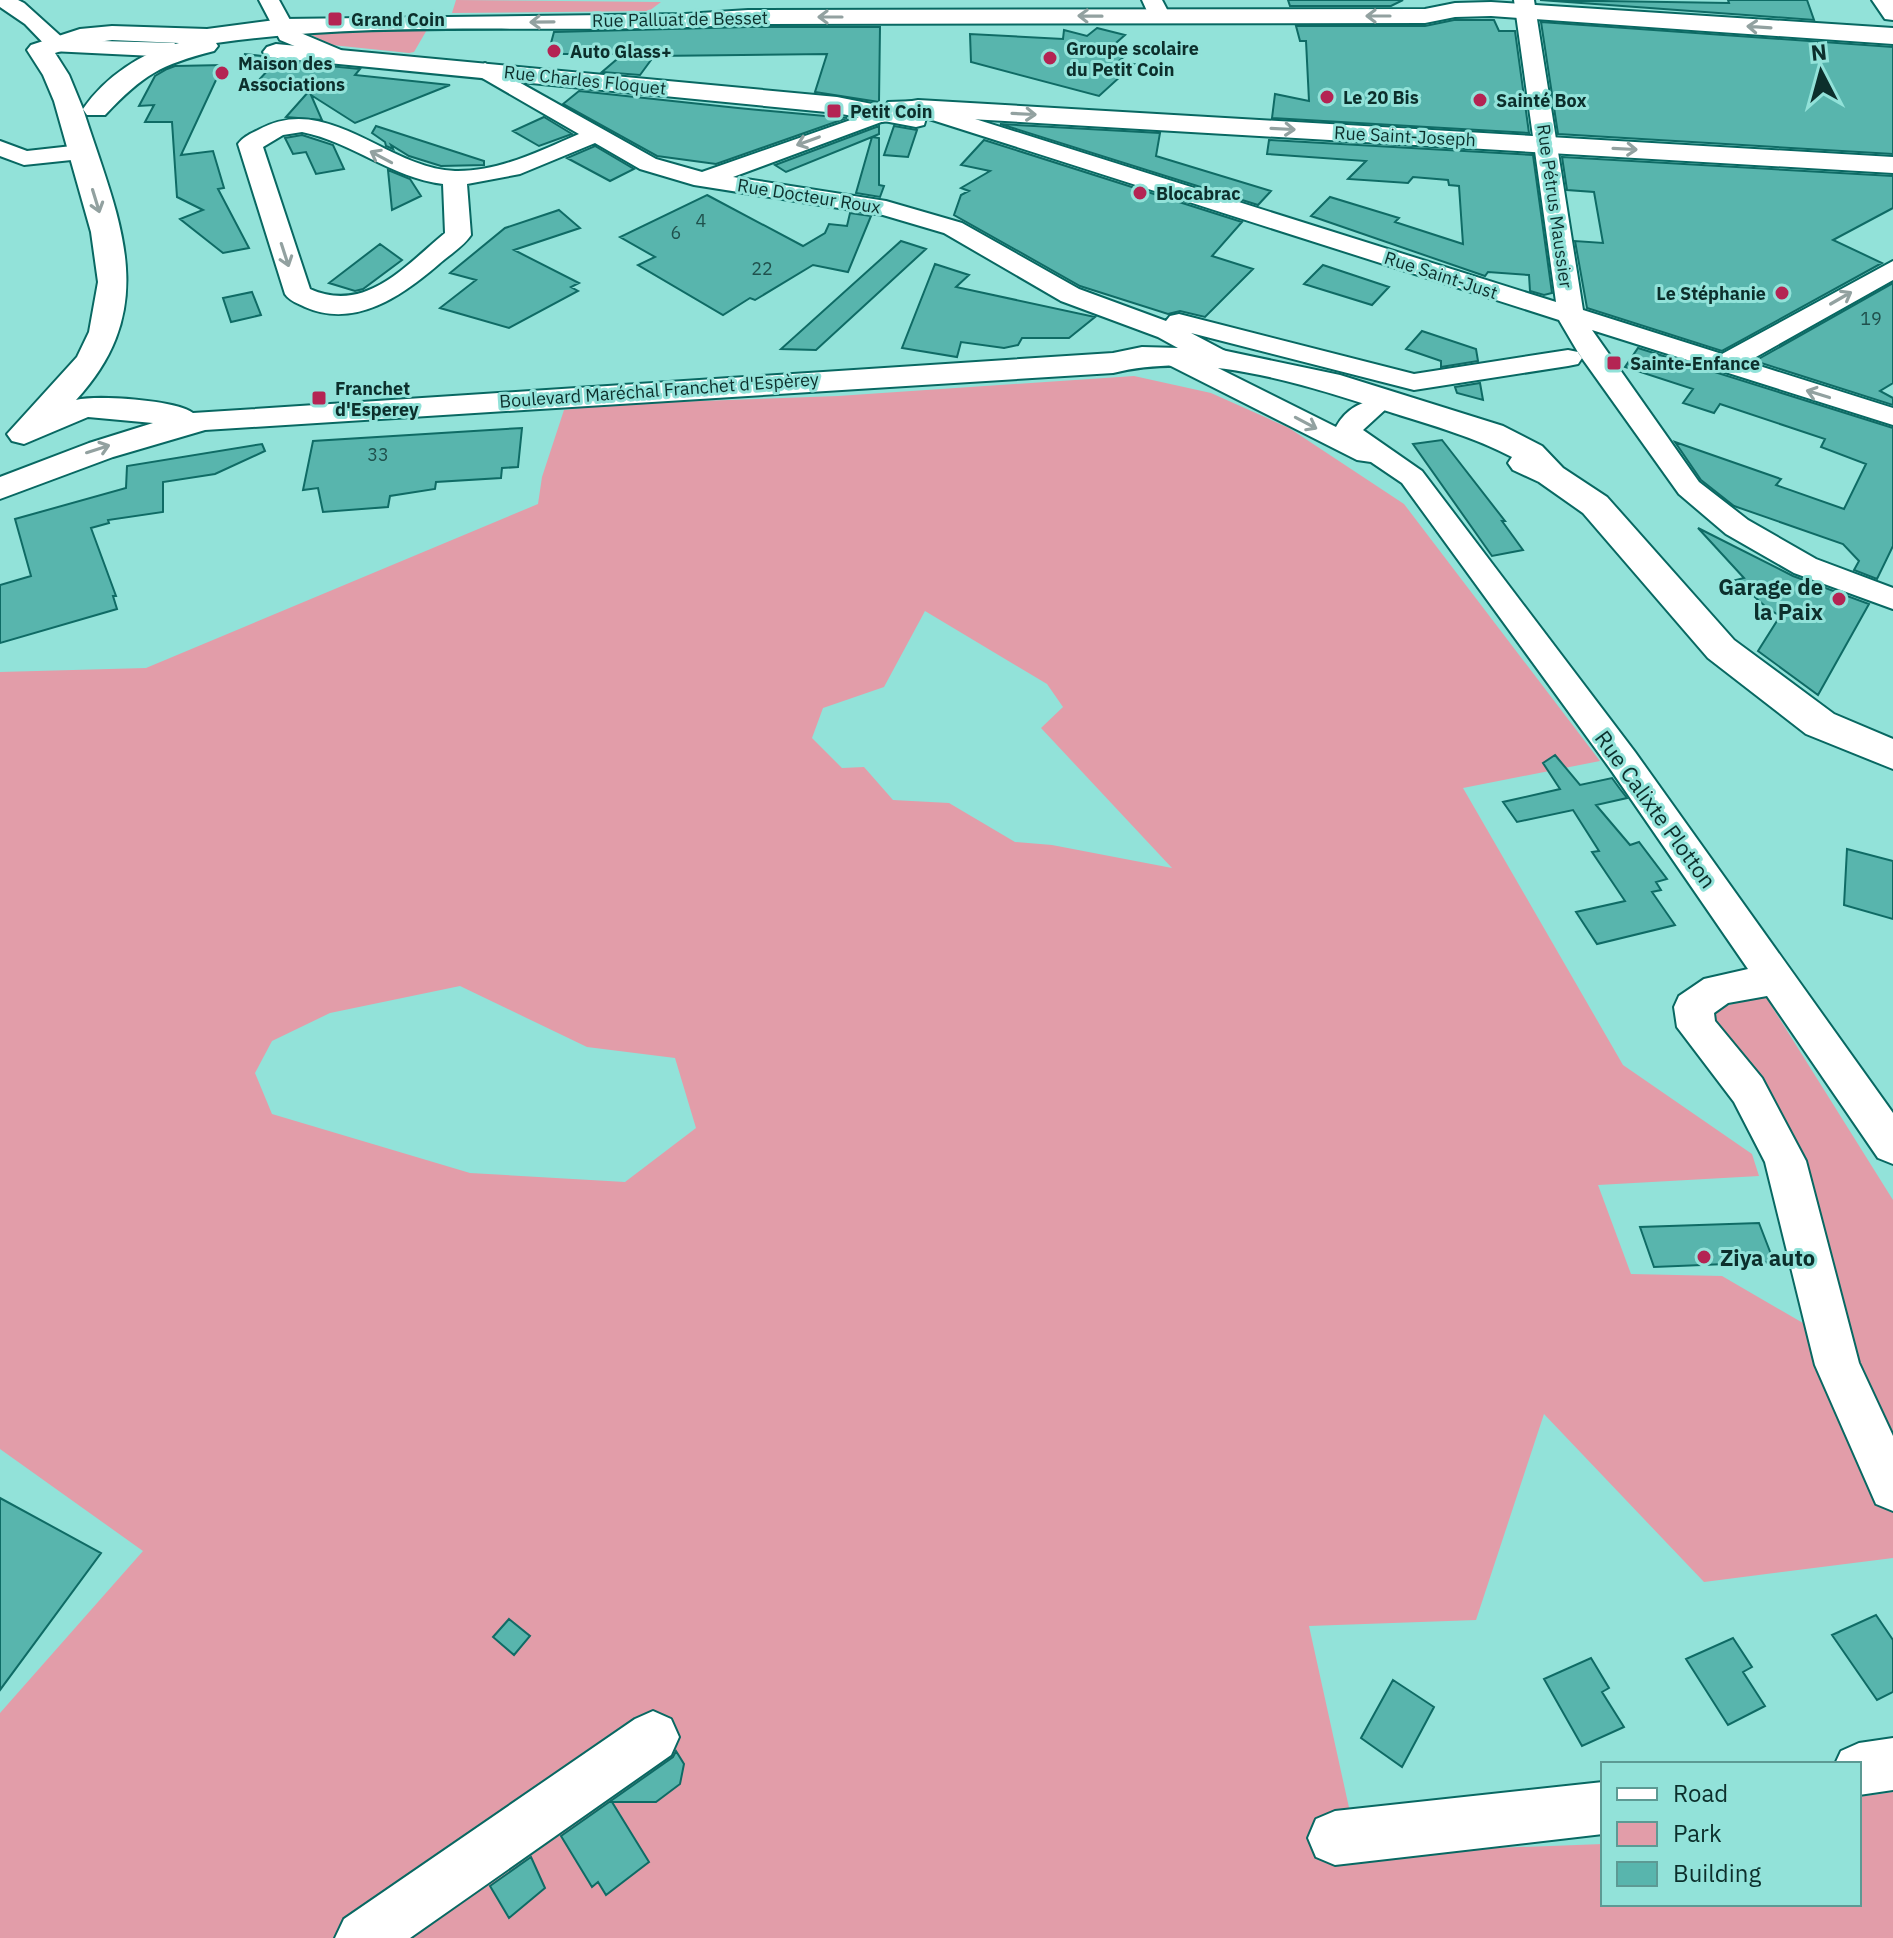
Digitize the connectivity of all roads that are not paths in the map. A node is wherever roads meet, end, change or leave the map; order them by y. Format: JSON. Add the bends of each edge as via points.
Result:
{"nodes":[{"id":1,"x":0,"y":0,"type":"edge"},
{"id":2,"x":1882,"y":0,"type":"edge"},
{"id":3,"x":269,"y":1,"type":"edge"},
{"id":4,"x":1519,"y":3,"type":"edge"},
{"id":5,"x":1455,"y":5,"type":"edge"},
{"id":6,"x":1146,"y":8,"type":"edge"},
{"id":7,"x":1893,"y":14,"type":"edge"},
{"id":8,"x":4,"y":20,"type":"edge"},
{"id":9,"x":283,"y":26,"type":"junction"},
{"id":10,"x":1893,"y":36,"type":"edge"},
{"id":11,"x":246,"y":37,"type":"junction"},
{"id":12,"x":45,"y":39,"type":"junction"},
{"id":13,"x":174,"y":50,"type":"junction"},
{"id":14,"x":333,"y":55,"type":"junction"},
{"id":15,"x":485,"y":70,"type":"junction"},
{"id":16,"x":837,"y":105,"type":"junction"},
{"id":17,"x":918,"y":108,"type":"junction"},
{"id":18,"x":96,"y":109,"type":"junction"},
{"id":19,"x":882,"y":114,"type":"junction"},
{"id":20,"x":990,"y":133,"type":"junction"},
{"id":21,"x":597,"y":134,"type":"junction"},
{"id":22,"x":1548,"y":144,"type":"junction"},
{"id":23,"x":0,"y":148,"type":"edge"},
{"id":24,"x":81,"y":152,"type":"junction"},
{"id":25,"x":1893,"y":165,"type":"edge"},
{"id":26,"x":455,"y":179,"type":"junction"},
{"id":27,"x":703,"y":180,"type":"junction"},
{"id":28,"x":136,"y":243,"type":"dead end"},
{"id":29,"x":1893,"y":269,"type":"edge"},
{"id":30,"x":1571,"y":317,"type":"junction"},
{"id":31,"x":1136,"y":319,"type":"junction"},
{"id":32,"x":131,"y":342,"type":"dead end"},
{"id":33,"x":1174,"y":355,"type":"junction"},
{"id":34,"x":1568,"y":358,"type":"dead end"},
{"id":35,"x":1113,"y":363,"type":"junction"},
{"id":36,"x":1724,"y":364,"type":"junction"},
{"id":37,"x":1214,"y":367,"type":"junction"},
{"id":38,"x":1326,"y":388,"type":"junction"},
{"id":39,"x":104,"y":397,"type":"junction"},
{"id":40,"x":1373,"y":408,"type":"junction"},
{"id":41,"x":1893,"y":417,"type":"edge"},
{"id":42,"x":205,"y":420,"type":"junction"},
{"id":43,"x":1348,"y":432,"type":"junction"},
{"id":44,"x":12,"y":443,"type":"edge"},
{"id":45,"x":1551,"y":475,"type":"junction"},
{"id":46,"x":1412,"y":477,"type":"junction"},
{"id":47,"x":0,"y":482,"type":"edge"},
{"id":48,"x":0,"y":489,"type":"edge"},
{"id":49,"x":1887,"y":594,"type":"edge"},
{"id":50,"x":1893,"y":755,"type":"edge"},
{"id":51,"x":1778,"y":979,"type":"junction"},
{"id":52,"x":1893,"y":1146,"type":"edge"},
{"id":53,"x":1893,"y":1488,"type":"edge"},
{"id":54,"x":653,"y":1737,"type":"dead end"},
{"id":55,"x":1893,"y":1764,"type":"edge"},
{"id":56,"x":1861,"y":1769,"type":"edge"},
{"id":57,"x":1601,"y":1808,"type":"edge"},
{"id":58,"x":1335,"y":1838,"type":"dead end"},
{"id":59,"x":363,"y":1938,"type":"edge"}],
"edges":[{"from":1,"to":12,"type":"street"},
{"from":2,"to":7,"type":"street"},
{"from":3,"to":9,"type":"street"},
{"from":3,"to":11,"type":"street"},
{"from":4,"to":5,"type":"main road","name":"Rue Palluat de Besset"},
{"from":10,"to":4,"type":"main road","name":"Rue Palluat de Besset","one_way":true},
{"from":4,"to":22,"type":"street","name":"Rue Pétrus Maussier"},
{"from":5,"to":6,"type":"main road","name":"Rue Palluat de Besset","one_way":true,"via":[[1425,16]]},
{"from":6,"to":9,"type":"main road","name":"Rue Palluat de Besset","one_way":true},
{"from":8,"to":12,"type":"street"},
{"from":9,"to":11,"type":"main road","name":"Rue Palluat de Besset"},
{"from":9,"to":14,"type":"street","name":"Rue Charles Floquet","via":[[288,35]]},
{"from":11,"to":12,"type":"main road","name":"Rue Palluat de Besset","via":[[138,32]]},
{"from":11,"to":13,"type":"main road","name":"Rue Charles Floquet"},
{"from":11,"to":14,"type":"main road","name":"Rue Charles Floquet","via":[[271,52]]},
{"from":12,"to":13,"type":"street"},
{"from":12,"to":18,"type":"main road","via":[[80,71]]},
{"from":12,"to":24,"type":"main road"},
{"from":13,"to":18,"type":"main road","via":[[125,78]]},
{"from":14,"to":15,"type":"main road","name":"Rue Charles Floquet"},
{"from":15,"to":16,"type":"main road","name":"Rue Charles Floquet"},
{"from":15,"to":21,"type":"street","name":"Rue Docteur Roux"},
{"from":16,"to":17,"type":"street","name":"Rue Charles Floquet"},
{"from":16,"to":19,"type":"main road","name":"Rue Charles Floquet"},
{"from":17,"to":19,"type":"main road","name":"Rue Saint-Joseph"},
{"from":17,"to":20,"type":"street","name":"Rue Saint-Just"},
{"from":17,"to":22,"type":"main road","name":"Rue Saint-Joseph","one_way":true},
{"from":18,"to":28,"type":"main road"},
{"from":19,"to":20,"type":"street","name":"Rue Saint-Just"},
{"from":19,"to":27,"type":"street","one_way":true},
{"from":20,"to":30,"type":"street","name":"Rue Saint-Just"},
{"from":21,"to":26,"type":"street","via":[[531,164]]},
{"from":21,"to":27,"type":"street","name":"Rue Docteur Roux","via":[[648,164]]},
{"from":22,"to":25,"type":"main road","name":"Rue Saint-Joseph","one_way":true},
{"from":22,"to":30,"type":"street","name":"Rue Pétrus Maussier"},
{"from":23,"to":24,"type":"street","via":[[24,158]]},
{"from":24,"to":44,"type":"main road","one_way":true,"via":[[110,247],[113,312],[77,380]]},
{"from":26,"to":26,"type":"street","one_way":true,"via":[[388,162],[334,129],[303,124],[270,131],[250,144],[298,294],[315,305],[348,309],[374,302],[458,235]]},
{"from":27,"to":31,"type":"street","name":"Rue Docteur Roux","via":[[886,208],[953,228],[1070,295]]},
{"from":36,"to":29,"type":"street","one_way":true},
{"from":30,"to":36,"type":"street","name":"Rue Saint-Just"},
{"from":30,"to":49,"type":"street","via":[[1689,488],[1737,527],[1805,566]]},
{"from":31,"to":33,"type":"street","name":"Rue Docteur Roux"},
{"from":31,"to":34,"type":"street","via":[[1173,321],[1414,382]]},
{"from":31,"to":37,"type":"street","name":"Rue Docteur Roux","via":[[1167,331]]},
{"from":32,"to":39,"type":"main road"},
{"from":33,"to":35,"type":"main road","name":"Boulevard Maréchal Franchet d'Espèrey"},
{"from":33,"to":37,"type":"main road","name":"Boulevard Maréchal Franchet d'Espèrey"},
{"from":35,"to":37,"type":"main road","name":"Boulevard Maréchal Franchet d'Espèrey","via":[[1144,370]]},
{"from":35,"to":42,"type":"main road","name":"Boulevard Maréchal Franchet d'Espèrey"},
{"from":41,"to":36,"type":"street","name":"Rue Saint-Just","one_way":true},
{"from":37,"to":38,"type":"main road","name":"Boulevard Maréchal Franchet d'Espèrey"},
{"from":37,"to":46,"type":"street","name":"Rue Calixte Plotton","one_way":true},
{"from":38,"to":40,"type":"main road","name":"Boulevard Maréchal Franchet d'Espèrey"},
{"from":38,"to":43,"type":"street"},
{"from":38,"to":45,"type":"main road","name":"Boulevard Maréchal Franchet d'Espèrey","via":[[1491,433],[1530,453]]},
{"from":39,"to":42,"type":"main road","via":[[139,413]]},
{"from":39,"to":44,"type":"main road"},
{"from":39,"to":47,"type":"main road","via":[[46,451]]},
{"from":40,"to":43,"type":"street"},
{"from":40,"to":45,"type":"main road","name":"Boulevard Maréchal Franchet d'Espèrey","via":[[1475,442]]},
{"from":48,"to":42,"type":"main road","one_way":true,"via":[[82,454]]},
{"from":43,"to":46,"type":"street","name":"Rue Calixte Plotton"},
{"from":45,"to":50,"type":"main road","name":"Boulevard Maréchal Franchet d'Espèrey","via":[[1595,505],[1721,649],[1820,724]]},
{"from":46,"to":51,"type":"street","name":"Rue Calixte Plotton"},
{"from":51,"to":52,"type":"street","name":"Rue Calixte Plotton"},
{"from":51,"to":53,"type":"street","via":[[1718,990],[1693,1007],[1697,1027],[1748,1090],[1785,1161],[1837,1365]]},
{"from":54,"to":59,"type":"street"},
{"from":55,"to":56,"type":"street"},
{"from":57,"to":58,"type":"street"}]}
